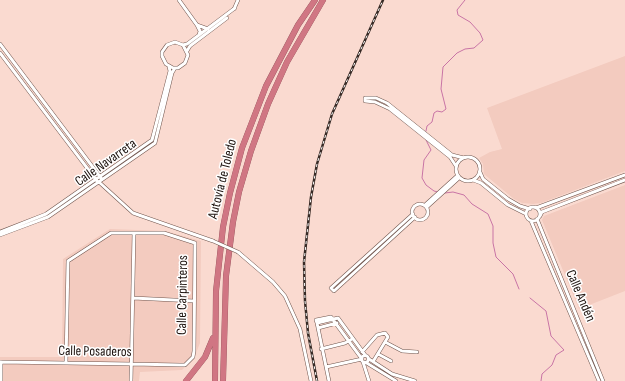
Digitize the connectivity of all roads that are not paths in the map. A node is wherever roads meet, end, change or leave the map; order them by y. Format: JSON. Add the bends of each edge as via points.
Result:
{"nodes":[{"id":1,"x":178,"y":0,"type":"edge"},
{"id":2,"x":238,"y":0,"type":"edge"},
{"id":3,"x":315,"y":0,"type":"edge"},
{"id":4,"x":323,"y":0,"type":"edge"},
{"id":5,"x":328,"y":0,"type":"edge"},
{"id":6,"x":235,"y":8,"type":"junction"},
{"id":7,"x":197,"y":26,"type":"junction"},
{"id":8,"x":307,"y":26,"type":"junction"},
{"id":9,"x":208,"y":29,"type":"junction"},
{"id":10,"x":199,"y":35,"type":"junction"},
{"id":11,"x":0,"y":44,"type":"edge"},
{"id":12,"x":183,"y":45,"type":"junction"},
{"id":13,"x":187,"y":51,"type":"junction"},
{"id":14,"x":0,"y":53,"type":"edge"},
{"id":15,"x":169,"y":67,"type":"junction"},
{"id":16,"x":175,"y":68,"type":"junction"},
{"id":17,"x":464,"y":158,"type":"junction"},
{"id":18,"x":456,"y":166,"type":"junction"},
{"id":19,"x":480,"y":171,"type":"junction"},
{"id":20,"x":625,"y":175,"type":"edge"},
{"id":21,"x":458,"y":177,"type":"junction"},
{"id":22,"x":99,"y":180,"type":"junction"},
{"id":23,"x":473,"y":180,"type":"junction"},
{"id":24,"x":625,"y":180,"type":"edge"},
{"id":25,"x":426,"y":206,"type":"junction"},
{"id":26,"x":530,"y":208,"type":"junction"},
{"id":27,"x":536,"y":208,"type":"junction"},
{"id":28,"x":526,"y":214,"type":"junction"},
{"id":29,"x":414,"y":216,"type":"junction"},
{"id":30,"x":538,"y":217,"type":"junction"},
{"id":31,"x":531,"y":221,"type":"junction"},
{"id":32,"x":0,"y":232,"type":"edge"},
{"id":33,"x":134,"y":233,"type":"junction"},
{"id":34,"x":0,"y":235,"type":"edge"},
{"id":35,"x":332,"y":290,"type":"dead end"},
{"id":36,"x":132,"y":298,"type":"junction"},
{"id":37,"x":194,"y":301,"type":"junction"},
{"id":38,"x":332,"y":318,"type":"junction"},
{"id":39,"x":340,"y":321,"type":"junction"},
{"id":40,"x":336,"y":324,"type":"junction"},
{"id":41,"x":318,"y":328,"type":"junction"},
{"id":42,"x":215,"y":334,"type":"junction"},
{"id":43,"x":352,"y":339,"type":"junction"},
{"id":44,"x":348,"y":342,"type":"junction"},
{"id":45,"x":385,"y":342,"type":"junction"},
{"id":46,"x":321,"y":348,"type":"junction"},
{"id":47,"x":362,"y":352,"type":"junction"},
{"id":48,"x":417,"y":352,"type":"dead end"},
{"id":49,"x":378,"y":354,"type":"junction"},
{"id":50,"x":365,"y":356,"type":"junction"},
{"id":51,"x":368,"y":359,"type":"junction"},
{"id":52,"x":374,"y":360,"type":"dead end"},
{"id":53,"x":363,"y":361,"type":"junction"},
{"id":54,"x":391,"y":361,"type":"dead end"},
{"id":55,"x":1,"y":362,"type":"edge"},
{"id":56,"x":189,"y":362,"type":"joint"},
{"id":57,"x":66,"y":363,"type":"junction"},
{"id":58,"x":132,"y":364,"type":"junction"},
{"id":59,"x":326,"y":367,"type":"junction"},
{"id":60,"x":1,"y":381,"type":"edge"},
{"id":61,"x":131,"y":381,"type":"edge"},
{"id":62,"x":186,"y":381,"type":"edge"},
{"id":63,"x":215,"y":381,"type":"edge"},
{"id":64,"x":223,"y":381,"type":"edge"},
{"id":65,"x":311,"y":381,"type":"edge"},
{"id":66,"x":329,"y":381,"type":"edge"},
{"id":67,"x":369,"y":381,"type":"edge"},
{"id":68,"x":396,"y":381,"type":"edge"},
{"id":69,"x":415,"y":381,"type":"edge"},
{"id":70,"x":599,"y":381,"type":"edge"},
{"id":71,"x":604,"y":381,"type":"edge"}],
"edges":[{"from":1,"to":7,"type":"street"},
{"from":2,"to":6,"type":"street"},
{"from":3,"to":42,"type":"highway","name":"Autovía de Toledo","via":[[294,32],[266,86],[242,148],[223,227],[216,291]]},
{"from":4,"to":8,"type":"highway","name":"Autovía de Toledo"},
{"from":5,"to":8,"type":"highway"},
{"from":6,"to":9,"type":"street"},
{"from":6,"to":13,"type":"street","via":[[228,18],[190,46]]},
{"from":7,"to":9,"type":"street"},
{"from":7,"to":10,"type":"street"},
{"from":8,"to":64,"type":"highway","name":"Autovía de Toledo","via":[[268,104],[239,192],[226,276]]},
{"from":9,"to":10,"type":"street"},
{"from":10,"to":12,"type":"street"},
{"from":11,"to":22,"type":"street"},
{"from":12,"to":13,"type":"street"},
{"from":12,"to":15,"type":"street","via":[[171,43],[164,48],[163,61]]},
{"from":13,"to":16,"type":"street","via":[[185,63]]},
{"from":14,"to":22,"type":"street"},
{"from":15,"to":16,"type":"street"},
{"from":15,"to":22,"type":"street","name":"Calle Navarreta","via":[[152,140]]},
{"from":16,"to":22,"type":"street","name":"Calle Navarreta","via":[[155,143]]},
{"from":17,"to":18,"type":"street"},
{"from":17,"to":18,"type":"street","via":[[452,156],[387,103],[376,98],[365,98],[365,101],[375,102],[390,109],[450,157]]},
{"from":17,"to":19,"type":"street","via":[[476,160]]},
{"from":18,"to":21,"type":"street"},
{"from":19,"to":23,"type":"street"},
{"from":19,"to":26,"type":"street","via":[[484,180],[508,199]]},
{"from":20,"to":27,"type":"street"},
{"from":21,"to":23,"type":"street","via":[[465,181]]},
{"from":21,"to":25,"type":"street"},
{"from":22,"to":32,"type":"street","name":"Calle Navarreta","via":[[46,214]]},
{"from":22,"to":34,"type":"street","name":"Calle Navarreta","via":[[48,217]]},
{"from":22,"to":65,"type":"street","bridge":true,"via":[[134,213],[238,252],[273,282],[285,296],[300,329]]},
{"from":23,"to":28,"type":"street","via":[[481,183],[508,205]]},
{"from":24,"to":30,"type":"street","via":[[542,212]]},
{"from":25,"to":29,"type":"street","via":[[415,206]]},
{"from":25,"to":29,"type":"street","via":[[428,212],[424,219],[419,220]]},
{"from":26,"to":27,"type":"street"},
{"from":26,"to":28,"type":"street"},
{"from":27,"to":30,"type":"street","via":[[539,211]]},
{"from":28,"to":31,"type":"street"},
{"from":29,"to":35,"type":"street"},
{"from":30,"to":31,"type":"street"},
{"from":30,"to":71,"type":"street","name":"Calle Andén"},
{"from":31,"to":70,"type":"street","name":"Calle Andén"},
{"from":33,"to":36,"type":"street"},
{"from":33,"to":37,"type":"street","name":"Calle Carpinteros","via":[[164,233],[195,243]]},
{"from":33,"to":57,"type":"street","via":[[111,233],[68,261]]},
{"from":36,"to":37,"type":"street"},
{"from":36,"to":58,"type":"street"},
{"from":37,"to":56,"type":"street","name":"Calle Carpinteros","via":[[194,351]]},
{"from":38,"to":39,"type":"street","via":[[338,318]]},
{"from":38,"to":40,"type":"street"},
{"from":38,"to":41,"type":"street","via":[[317,323]]},
{"from":39,"to":40,"type":"street"},
{"from":39,"to":43,"type":"street"},
{"from":40,"to":41,"type":"street"},
{"from":40,"to":44,"type":"street"},
{"from":41,"to":46,"type":"street"},
{"from":42,"to":62,"type":"highway","via":[[205,357]]},
{"from":42,"to":63,"type":"highway","name":"Autovía de Toledo"},
{"from":43,"to":44,"type":"street"},
{"from":43,"to":47,"type":"street"},
{"from":44,"to":46,"type":"street"},
{"from":44,"to":53,"type":"street"},
{"from":45,"to":47,"type":"street","via":[[388,337],[385,333],[377,335]]},
{"from":45,"to":48,"type":"street","via":[[402,351]]},
{"from":45,"to":49,"type":"street"},
{"from":46,"to":59,"type":"street"},
{"from":47,"to":50,"type":"street"},
{"from":49,"to":52,"type":"street"},
{"from":49,"to":54,"type":"street"},
{"from":50,"to":51,"type":"street"},
{"from":50,"to":53,"type":"street"},
{"from":51,"to":53,"type":"street"},
{"from":51,"to":69,"type":"street","via":[[392,374]]},
{"from":53,"to":59,"type":"street"},
{"from":53,"to":67,"type":"street"},
{"from":53,"to":68,"type":"street"},
{"from":55,"to":57,"type":"street","name":"Calle Posaderos"},
{"from":55,"to":60,"type":"street"},
{"from":56,"to":58,"type":"street","name":"Calle Posaderos","via":[[180,365]]},
{"from":57,"to":58,"type":"street","name":"Calle Posaderos"},
{"from":58,"to":61,"type":"street"},
{"from":59,"to":66,"type":"street"}]}
